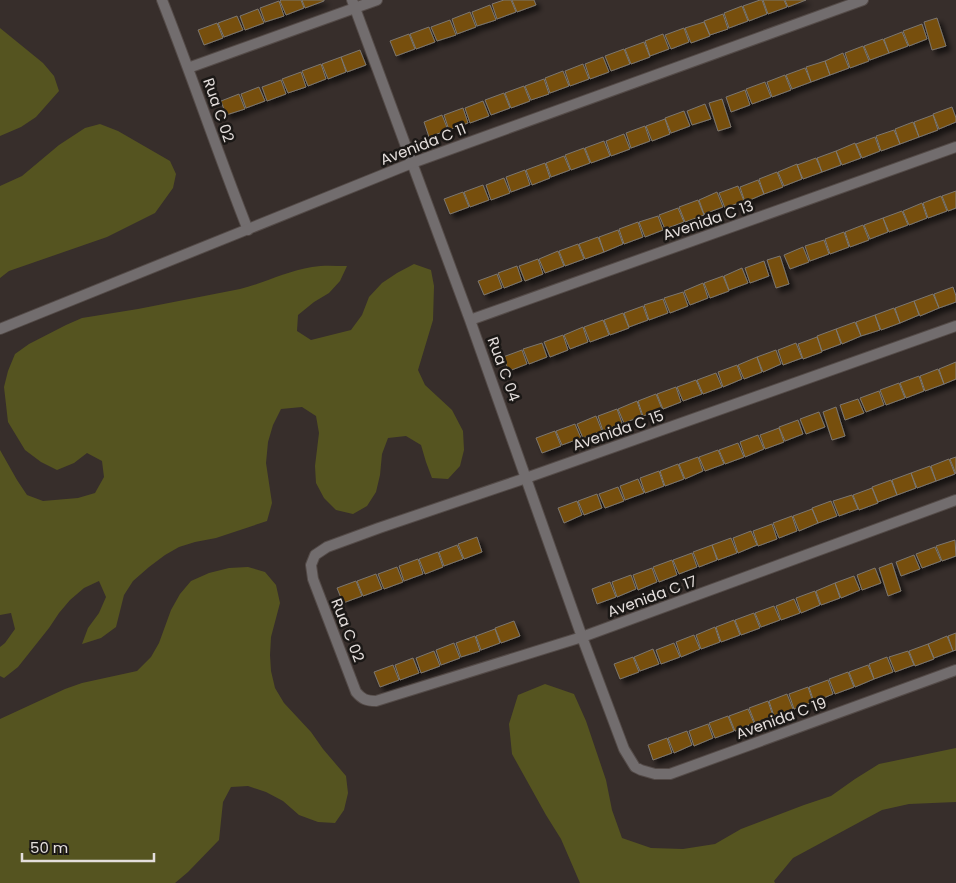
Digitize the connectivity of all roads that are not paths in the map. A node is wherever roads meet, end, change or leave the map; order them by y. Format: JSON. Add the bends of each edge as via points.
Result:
{"nodes":[{"id":1,"x":162,"y":0,"type":"edge"},
{"id":2,"x":377,"y":0,"type":"edge"},
{"id":3,"x":863,"y":0,"type":"edge"},
{"id":4,"x":353,"y":4,"type":"edge"},
{"id":5,"x":188,"y":68,"type":"junction"},
{"id":6,"x":956,"y":147,"type":"edge"},
{"id":7,"x":412,"y":163,"type":"junction"},
{"id":8,"x":248,"y":230,"type":"junction"},
{"id":9,"x":470,"y":320,"type":"junction"},
{"id":10,"x":956,"y":326,"type":"edge"},
{"id":11,"x":0,"y":329,"type":"edge"},
{"id":12,"x":526,"y":478,"type":"junction"},
{"id":13,"x":956,"y":500,"type":"edge"},
{"id":14,"x":313,"y":579,"type":"joint"},
{"id":15,"x":582,"y":637,"type":"junction"},
{"id":16,"x":956,"y":670,"type":"edge"},
{"id":17,"x":356,"y":692,"type":"joint"},
{"id":18,"x":624,"y":749,"type":"joint"}],
"edges":[{"from":1,"to":5,"type":"street","name":"Rua C 02"},
{"from":2,"to":4,"type":"street"},
{"from":3,"to":7,"type":"street","name":"Avenida C 11"},
{"from":4,"to":5,"type":"street"},
{"from":4,"to":7,"type":"street","name":"Rua C 04"},
{"from":5,"to":8,"type":"street","name":"Rua C 02"},
{"from":6,"to":9,"type":"street","name":"Avenida C 13"},
{"from":7,"to":8,"type":"street","name":"Avenida C 11"},
{"from":7,"to":9,"type":"street","name":"Rua C 04"},
{"from":8,"to":11,"type":"street","name":"Avenida C 11"},
{"from":9,"to":12,"type":"street","name":"Rua C 04"},
{"from":10,"to":12,"type":"street","name":"Avenida C 15"},
{"from":12,"to":14,"type":"street","name":"Avenida C 15","via":[[327,547],[315,555],[311,565]]},
{"from":12,"to":15,"type":"street","name":"Rua C 04"},
{"from":13,"to":15,"type":"street","name":"Avenida C 17"},
{"from":14,"to":17,"type":"street","name":"Rua C 02"},
{"from":15,"to":17,"type":"street","name":"Avenida C 17","via":[[381,699],[368,701]]},
{"from":15,"to":18,"type":"street","name":"Rua C 04"},
{"from":16,"to":18,"type":"street","name":"Avenida C 19","via":[[670,774],[655,774],[634,767]]}]}
